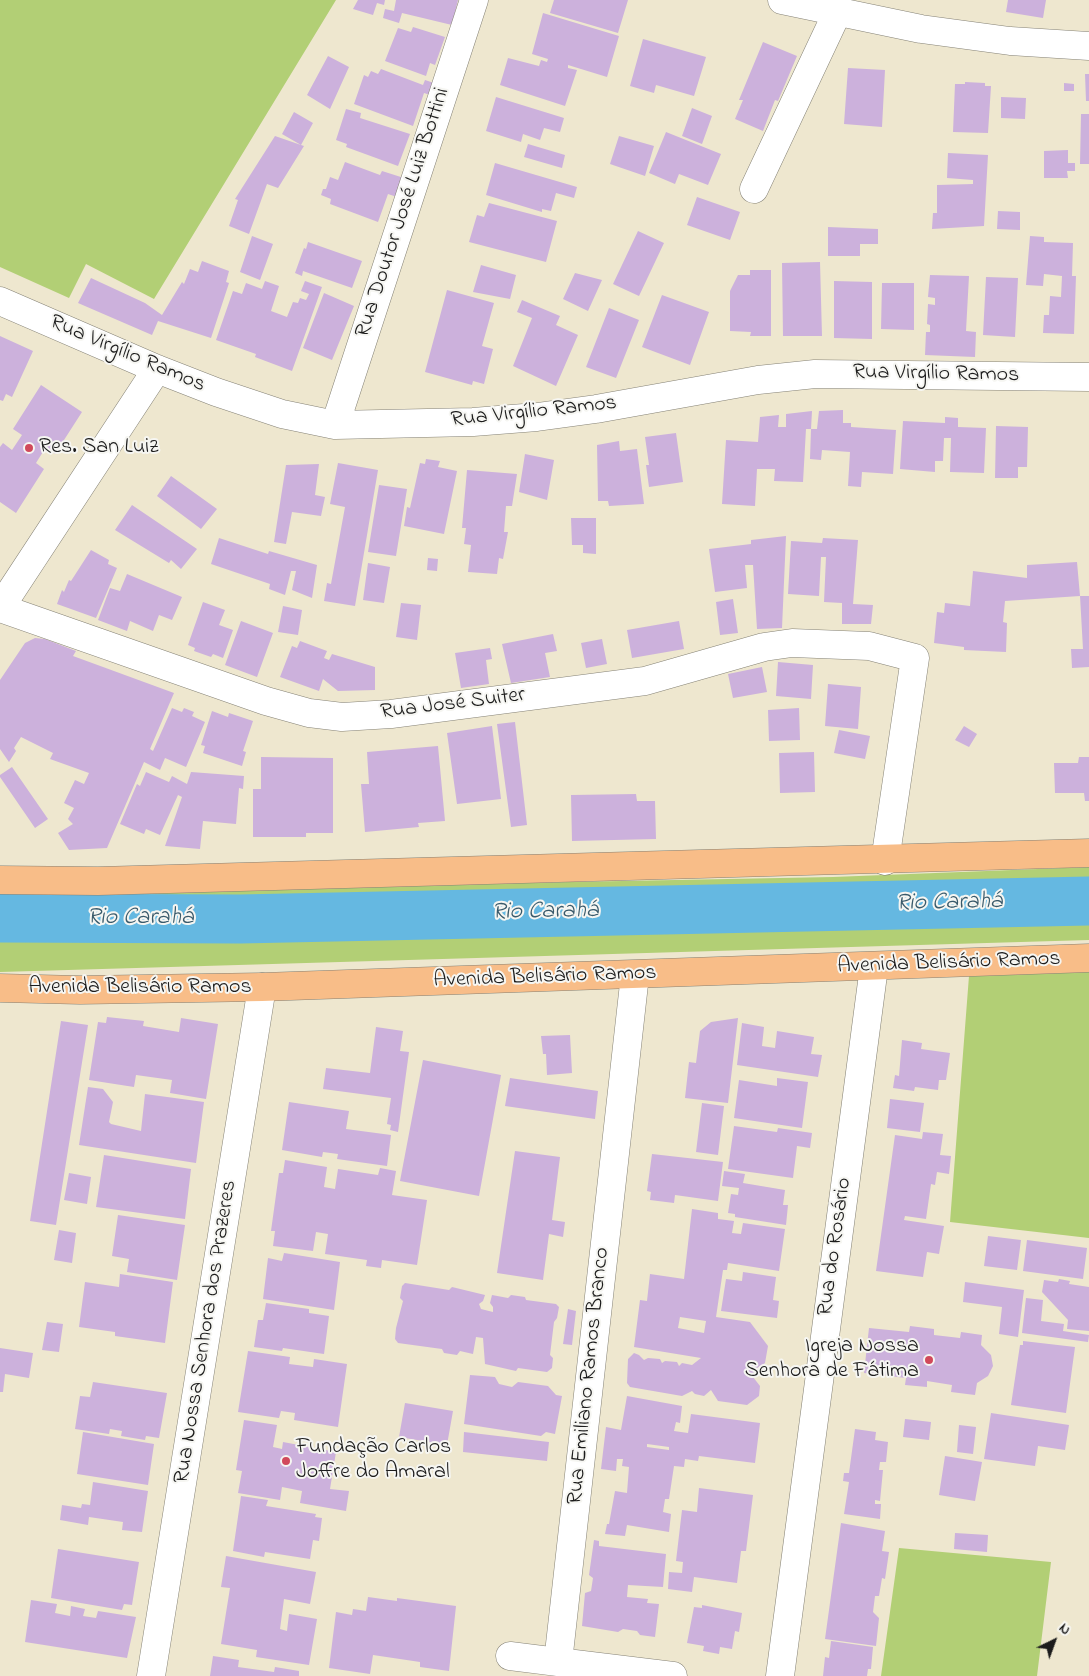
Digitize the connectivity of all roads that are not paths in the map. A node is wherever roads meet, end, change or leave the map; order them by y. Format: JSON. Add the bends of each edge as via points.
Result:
{"nodes":[{"id":1,"x":474,"y":0,"type":"edge"},
{"id":2,"x":782,"y":0,"type":"edge"},
{"id":3,"x":837,"y":13,"type":"junction"},
{"id":4,"x":1089,"y":46,"type":"edge"},
{"id":5,"x":754,"y":189,"type":"dead end"},
{"id":6,"x":0,"y":301,"type":"edge"},
{"id":7,"x":157,"y":369,"type":"junction"},
{"id":8,"x":1089,"y":377,"type":"edge"},
{"id":9,"x":335,"y":425,"type":"junction"},
{"id":10,"x":0,"y":608,"type":"edge"},
{"id":11,"x":1089,"y":854,"type":"edge"},
{"id":12,"x":885,"y":861,"type":"junction"},
{"id":13,"x":0,"y":880,"type":"edge"},
{"id":14,"x":1089,"y":958,"type":"edge"},
{"id":15,"x":874,"y":966,"type":"junction"},
{"id":16,"x":635,"y":975,"type":"junction"},
{"id":17,"x":262,"y":987,"type":"junction"},
{"id":18,"x":0,"y":988,"type":"edge"},
{"id":19,"x":510,"y":1656,"type":"dead end"},
{"id":20,"x":558,"y":1662,"type":"junction"},
{"id":21,"x":151,"y":1676,"type":"edge"},
{"id":22,"x":673,"y":1676,"type":"edge"},
{"id":23,"x":780,"y":1676,"type":"edge"}],
"edges":[{"from":1,"to":9,"type":"street","name":"Rua Doutor José Luiz Bottini"},
{"from":2,"to":3,"type":"street"},
{"from":3,"to":4,"type":"street","via":[[921,30],[1010,42]]},
{"from":3,"to":5,"type":"street"},
{"from":6,"to":7,"type":"street","name":"Rua Virgílio Ramos"},
{"from":7,"to":9,"type":"street","name":"Rua Virgílio Ramos","via":[[282,414]]},
{"from":7,"to":10,"type":"street"},
{"from":8,"to":9,"type":"street","name":"Rua Virgílio Ramos","via":[[814,374],[758,380],[537,417]]},
{"from":10,"to":12,"type":"street","name":"Rua José Suiter","via":[[266,701],[309,713],[342,717],[391,714],[645,681],[792,642],[869,646],[915,658]]},
{"from":11,"to":12,"type":"main road"},
{"from":12,"to":13,"type":"main road","via":[[98,881]]},
{"from":14,"to":15,"type":"main road","name":"Avenida Belisário Ramos"},
{"from":15,"to":16,"type":"main road","name":"Avenida Belisário Ramos"},
{"from":15,"to":23,"type":"street","name":"Rua do Rosário"},
{"from":16,"to":17,"type":"main road","name":"Avenida Belisário Ramos"},
{"from":16,"to":20,"type":"street","name":"Rua Emiliano Ramos Branco"},
{"from":17,"to":18,"type":"main road","name":"Avenida Belisário Ramos"},
{"from":17,"to":21,"type":"street","name":"Rua Nossa Senhora dos Prazeres"},
{"from":19,"to":20,"type":"street"},
{"from":20,"to":22,"type":"street"}]}
